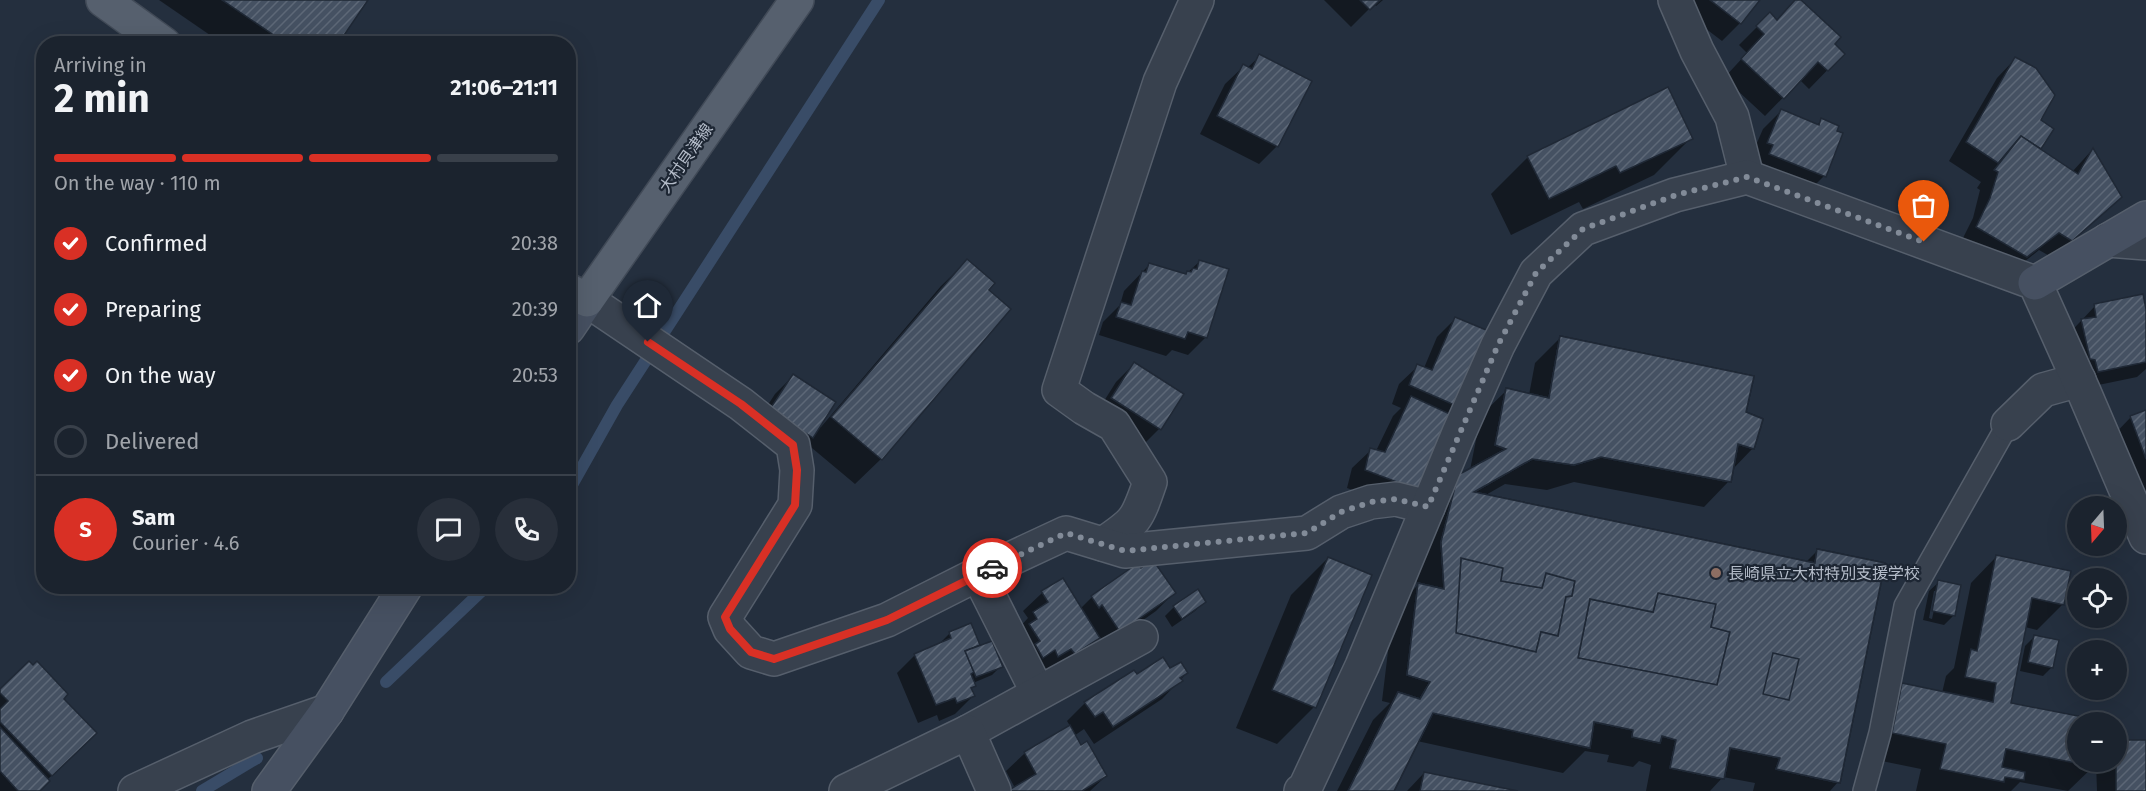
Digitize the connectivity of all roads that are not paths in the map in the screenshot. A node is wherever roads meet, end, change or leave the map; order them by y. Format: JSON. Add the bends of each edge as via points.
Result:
{"nodes":[{"id":1,"x":103,"y":0,"type":"edge"},
{"id":2,"x":797,"y":0,"type":"edge"},
{"id":3,"x":1197,"y":0,"type":"edge"},
{"id":4,"x":1675,"y":0,"type":"edge"},
{"id":5,"x":153,"y":36,"type":"edge"},
{"id":6,"x":1747,"y":177,"type":"junction"},
{"id":7,"x":2146,"y":218,"type":"edge"},
{"id":8,"x":2108,"y":240,"type":"junction"},
{"id":9,"x":2146,"y":243,"type":"edge"},
{"id":10,"x":2035,"y":283,"type":"junction"},
{"id":11,"x":578,"y":295,"type":"edge"},
{"id":12,"x":2079,"y":380,"type":"junction"},
{"id":13,"x":2008,"y":424,"type":"joint"},
{"id":14,"x":1428,"y":507,"type":"junction"},
{"id":15,"x":2146,"y":537,"type":"edge"},
{"id":16,"x":1102,"y":544,"type":"junction"},
{"id":17,"x":978,"y":574,"type":"junction"},
{"id":18,"x":401,"y":594,"type":"edge"},
{"id":19,"x":1141,"y":637,"type":"dead end"},
{"id":20,"x":1038,"y":693,"type":"junction"},
{"id":21,"x":327,"y":711,"type":"junction"},
{"id":22,"x":968,"y":732,"type":"junction"},
{"id":23,"x":135,"y":791,"type":"edge"},
{"id":24,"x":269,"y":791,"type":"edge"},
{"id":25,"x":846,"y":791,"type":"edge"},
{"id":26,"x":994,"y":791,"type":"edge"},
{"id":27,"x":1301,"y":791,"type":"edge"},
{"id":28,"x":1864,"y":791,"type":"edge"}],
"edges":[{"from":1,"to":5,"type":"main road"},
{"from":2,"to":11,"type":"main road","name":"大村貝津線"},
{"from":3,"to":16,"type":"street","via":[[1160,82],[1059,390],[1114,425],[1150,482],[1140,512],[1130,527]]},
{"from":4,"to":6,"type":"street","via":[[1732,117]]},
{"from":6,"to":10,"type":"street"},
{"from":6,"to":14,"type":"street","via":[[1676,195],[1583,229],[1536,273],[1498,345]]},
{"from":7,"to":8,"type":"main road"},
{"from":8,"to":9,"type":"street"},
{"from":8,"to":10,"type":"main road"},
{"from":10,"to":12,"type":"street"},
{"from":11,"to":17,"type":"street","via":[[741,404],[793,445],[797,470],[795,505],[725,617],[730,629],[751,652],[774,659],[835,639],[887,620]]},
{"from":12,"to":13,"type":"street","via":[[2043,390]]},
{"from":12,"to":15,"type":"street"},
{"from":13,"to":28,"type":"lane","via":[[1905,606]]},
{"from":14,"to":16,"type":"street","via":[[1396,499],[1371,502],[1341,512],[1307,533],[1125,551]]},
{"from":14,"to":27,"type":"street","via":[[1362,666]]},
{"from":16,"to":17,"type":"street","via":[[1066,533]]},
{"from":17,"to":20,"type":"street"},
{"from":18,"to":21,"type":"main road"},
{"from":19,"to":20,"type":"street"},
{"from":20,"to":22,"type":"street"},
{"from":21,"to":23,"type":"street","via":[[252,737]]},
{"from":21,"to":24,"type":"main road"},
{"from":22,"to":25,"type":"street"},
{"from":22,"to":26,"type":"street"}]}
